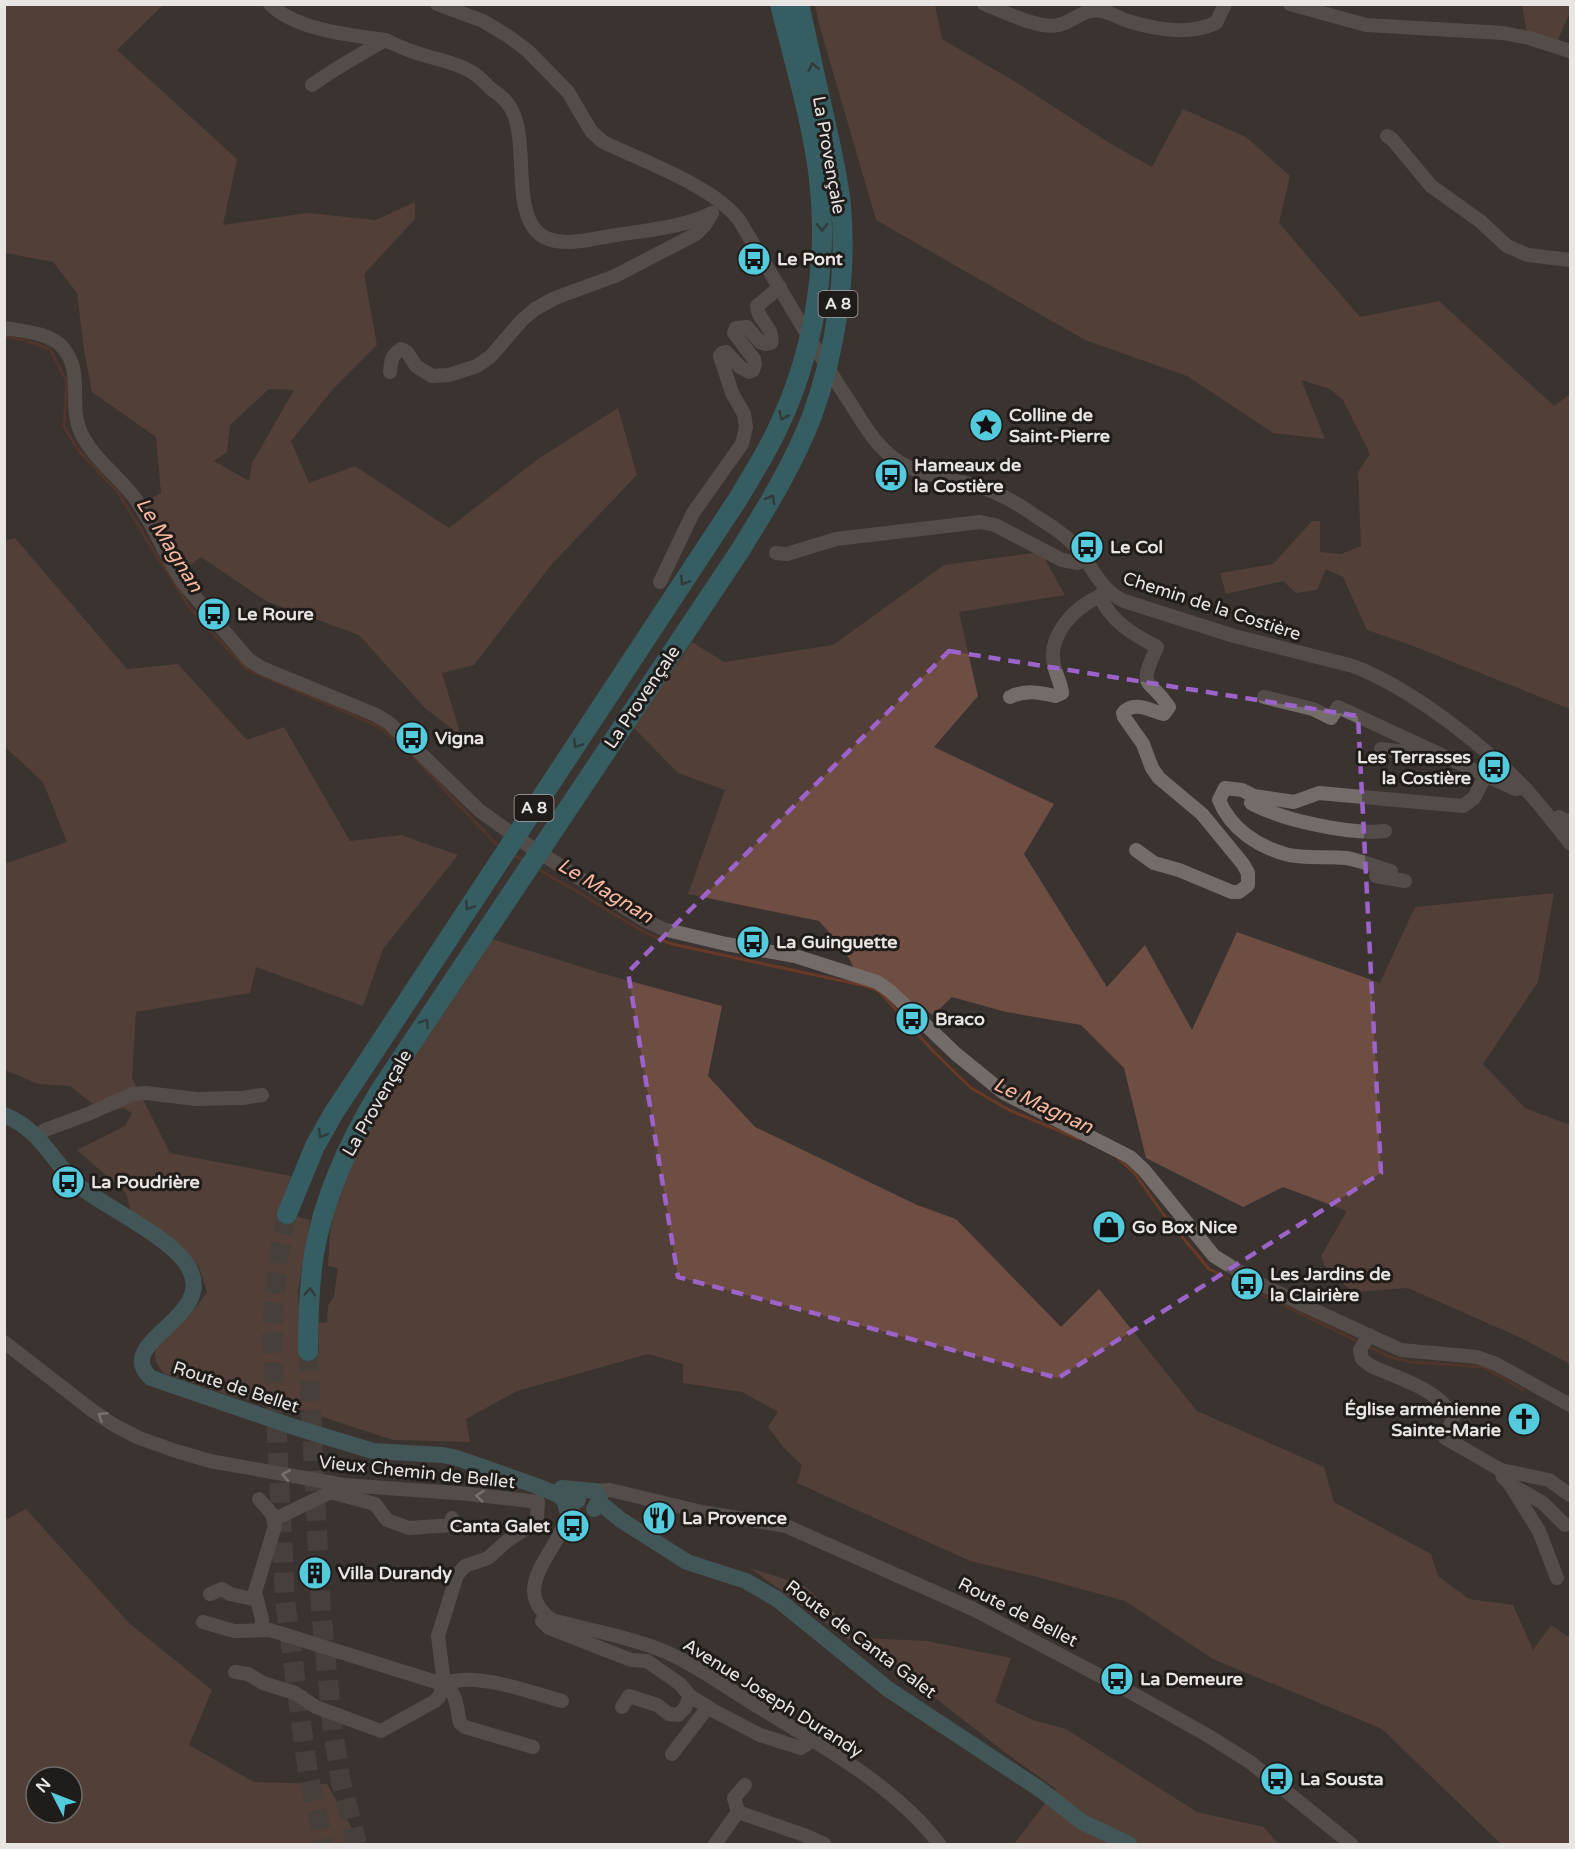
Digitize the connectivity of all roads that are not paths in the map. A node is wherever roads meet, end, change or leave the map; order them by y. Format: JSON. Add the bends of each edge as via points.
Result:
{"nodes":[{"id":1,"x":270,"y":4,"type":"edge"},
{"id":2,"x":437,"y":4,"type":"edge"},
{"id":3,"x":780,"y":4,"type":"edge"},
{"id":4,"x":800,"y":4,"type":"edge"},
{"id":5,"x":984,"y":4,"type":"edge"},
{"id":6,"x":1225,"y":4,"type":"edge"},
{"id":7,"x":1290,"y":4,"type":"edge"},
{"id":8,"x":385,"y":40,"type":"junction"},
{"id":9,"x":1570,"y":51,"type":"edge"},
{"id":10,"x":312,"y":85,"type":"dead end"},
{"id":11,"x":1387,"y":136,"type":"dead end"},
{"id":12,"x":716,"y":207,"type":"junction"},
{"id":13,"x":1570,"y":260,"type":"edge"},
{"id":14,"x":781,"y":290,"type":"junction"},
{"id":15,"x":4,"y":328,"type":"edge"},
{"id":16,"x":390,"y":372,"type":"dead end"},
{"id":17,"x":776,"y":553,"type":"dead end"},
{"id":18,"x":1085,"y":559,"type":"junction"},
{"id":19,"x":660,"y":582,"type":"dead end"},
{"id":20,"x":1103,"y":593,"type":"junction"},
{"id":21,"x":1010,"y":697,"type":"dead end"},
{"id":22,"x":1264,"y":697,"type":"dead end"},
{"id":23,"x":1421,"y":746,"type":"junction"},
{"id":24,"x":1381,"y":748,"type":"dead end"},
{"id":25,"x":1485,"y":776,"type":"junction"},
{"id":26,"x":1525,"y":788,"type":"junction"},
{"id":27,"x":1254,"y":795,"type":"junction"},
{"id":28,"x":1552,"y":821,"type":"junction"},
{"id":29,"x":1570,"y":822,"type":"edge"},
{"id":30,"x":1385,"y":831,"type":"dead end"},
{"id":31,"x":1570,"y":843,"type":"edge"},
{"id":32,"x":1136,"y":850,"type":"dead end"},
{"id":33,"x":1349,"y":859,"type":"junction"},
{"id":34,"x":1391,"y":871,"type":"dead end"},
{"id":35,"x":1405,"y":881,"type":"dead end"},
{"id":36,"x":262,"y":1095,"type":"dead end"},
{"id":37,"x":4,"y":1115,"type":"edge"},
{"id":38,"x":37,"y":1136,"type":"junction"},
{"id":39,"x":287,"y":1214,"type":"tunnel mouth"},
{"id":40,"x":4,"y":1342,"type":"edge"},
{"id":41,"x":1365,"y":1342,"type":"junction"},
{"id":42,"x":308,"y":1351,"type":"tunnel mouth"},
{"id":43,"x":1570,"y":1405,"type":"edge"},
{"id":44,"x":1501,"y":1470,"type":"junction"},
{"id":45,"x":1509,"y":1483,"type":"junction"},
{"id":46,"x":545,"y":1493,"type":"junction"},
{"id":47,"x":1570,"y":1495,"type":"edge"},
{"id":48,"x":259,"y":1499,"type":"dead end"},
{"id":49,"x":587,"y":1502,"type":"junction"},
{"id":50,"x":452,"y":1518,"type":"dead end"},
{"id":51,"x":275,"y":1519,"type":"junction"},
{"id":52,"x":1565,"y":1525,"type":"dead end"},
{"id":53,"x":1557,"y":1578,"type":"dead end"},
{"id":54,"x":210,"y":1594,"type":"dead end"},
{"id":55,"x":257,"y":1600,"type":"junction"},
{"id":56,"x":542,"y":1611,"type":"junction"},
{"id":57,"x":203,"y":1622,"type":"dead end"},
{"id":58,"x":262,"y":1630,"type":"junction"},
{"id":59,"x":235,"y":1672,"type":"dead end"},
{"id":60,"x":444,"y":1683,"type":"junction"},
{"id":61,"x":690,"y":1696,"type":"junction"},
{"id":62,"x":562,"y":1701,"type":"dead end"},
{"id":63,"x":622,"y":1707,"type":"dead end"},
{"id":64,"x":708,"y":1707,"type":"junction"},
{"id":65,"x":813,"y":1740,"type":"junction"},
{"id":66,"x":533,"y":1747,"type":"dead end"},
{"id":67,"x":672,"y":1754,"type":"dead end"},
{"id":68,"x":745,"y":1785,"type":"dead end"},
{"id":69,"x":738,"y":1812,"type":"junction"},
{"id":70,"x":716,"y":1845,"type":"edge"},
{"id":71,"x":824,"y":1845,"type":"edge"},
{"id":72,"x":939,"y":1845,"type":"edge"},
{"id":73,"x":1129,"y":1845,"type":"edge"},
{"id":74,"x":1351,"y":1845,"type":"edge"}],
"edges":[{"from":1,"to":8,"type":"street","via":[[277,12],[334,32]]},
{"from":2,"to":12,"type":"street","via":[[483,21],[508,36],[567,92],[603,142],[701,188]]},
{"from":3,"to":39,"type":"highway","name":"La Provençale","number":"A 8","one_way":true,"via":[[819,178],[822,239],[806,354],[790,400],[760,463],[717,532],[352,1084],[315,1146]]},
{"from":42,"to":4,"type":"highway","name":"La Provençale","number":"A 8","one_way":true,"via":[[311,1282],[320,1228],[345,1155],[381,1089],[741,549],[812,416],[838,309],[841,205]]},
{"from":5,"to":6,"type":"street","via":[[1035,24],[1057,26],[1092,10],[1166,30],[1187,31],[1216,23]]},
{"from":7,"to":9,"type":"street","via":[[1366,25],[1503,33]]},
{"from":8,"to":10,"type":"street"},
{"from":8,"to":12,"type":"street","via":[[473,72],[508,104],[518,122],[526,214],[538,232],[554,241],[577,242],[646,230],[702,218]]},
{"from":11,"to":13,"type":"street","via":[[1431,186],[1508,246],[1528,255]]},
{"from":12,"to":14,"type":"street","via":[[740,220]]},
{"from":12,"to":16,"type":"street","via":[[696,234],[615,276],[535,309],[492,356],[477,366],[432,376],[401,349],[391,360]]},
{"from":14,"to":18,"type":"street","name":"Chemin de la Costière","via":[[874,439],[895,459],[918,471],[999,494],[1060,532]]},
{"from":14,"to":19,"type":"street","via":[[756,310],[771,333],[771,343],[760,342],[747,327],[736,328],[734,333],[754,359],[753,370],[740,367],[726,352],[720,356],[732,393],[744,414],[742,444],[693,513]]},
{"from":15,"to":41,"type":"street","via":[[46,338],[64,349],[75,374],[76,417],[87,444],[139,504],[184,584],[249,660],[389,723],[480,811],[644,920],[663,929],[795,956],[877,981],[1004,1093],[1137,1162],[1223,1263]]},
{"from":17,"to":18,"type":"street","via":[[787,554],[836,539],[980,522],[995,525],[1062,560],[1077,563]]},
{"from":18,"to":20,"type":"street","name":"Chemin de la Costière"},
{"from":20,"to":21,"type":"street","via":[[1072,615],[1053,649],[1053,664],[1062,693],[1055,696],[1027,692]]},
{"from":20,"to":26,"type":"street","name":"Chemin de la Costière","via":[[1234,636],[1367,671],[1427,706]]},
{"from":20,"to":32,"type":"street","via":[[1103,605],[1122,625],[1157,648],[1145,672],[1146,679],[1169,707],[1164,714],[1132,706],[1123,713],[1124,717],[1143,744],[1159,778],[1202,814],[1243,864],[1248,885],[1232,892],[1154,863]]},
{"from":22,"to":23,"type":"street","via":[[1313,709],[1331,718],[1338,707]]},
{"from":23,"to":24,"type":"street","via":[[1415,753]]},
{"from":23,"to":25,"type":"street"},
{"from":25,"to":26,"type":"street","via":[[1518,790]]},
{"from":25,"to":27,"type":"street","via":[[1474,798],[1455,807],[1319,793],[1294,802]]},
{"from":26,"to":28,"type":"street","name":"Chemin de la Costière"},
{"from":27,"to":30,"type":"street","via":[[1251,803],[1308,822]]},
{"from":27,"to":33,"type":"street","via":[[1225,789],[1219,800],[1224,815],[1256,842],[1287,855]]},
{"from":28,"to":29,"type":"street","via":[[1559,817]]},
{"from":28,"to":31,"type":"street","name":"Chemin de la Costière"},
{"from":33,"to":34,"type":"street"},
{"from":33,"to":35,"type":"street","via":[[1368,873]]},
{"from":36,"to":38,"type":"street","via":[[196,1099],[133,1094]]},
{"from":37,"to":38,"type":"main road","name":"Route de Bellet"},
{"from":38,"to":46,"type":"main road","name":"Route de Bellet","via":[[78,1186],[176,1250],[190,1269],[193,1284],[188,1303],[141,1357],[151,1378],[373,1451],[444,1455]]},
{"from":46,"to":40,"type":"street","name":"Vieux Chemin de Bellet","one_way":true,"via":[[469,1494],[344,1485],[210,1461],[140,1438],[114,1425]]},
{"from":41,"to":43,"type":"street","via":[[1401,1350],[1477,1357]]},
{"from":41,"to":44,"type":"street","via":[[1362,1359],[1437,1396],[1450,1410],[1454,1418],[1445,1438]]},
{"from":44,"to":45,"type":"street"},
{"from":44,"to":47,"type":"street","via":[[1549,1480]]},
{"from":45,"to":52,"type":"street","via":[[1543,1503]]},
{"from":45,"to":53,"type":"street","via":[[1539,1531]]},
{"from":46,"to":49,"type":"main road"},
{"from":46,"to":49,"type":"main road","via":[[565,1502]]},
{"from":46,"to":60,"type":"street","via":[[539,1519],[457,1575],[438,1636]]},
{"from":48,"to":51,"type":"street"},
{"from":49,"to":56,"type":"street","via":[[558,1537],[536,1577],[535,1594]]},
{"from":49,"to":73,"type":"main road","name":"Route de Canta Galet","via":[[687,1562],[746,1581],[777,1599],[888,1689],[1041,1790],[1082,1822]]},
{"from":49,"to":74,"type":"street","name":"Route de Bellet","via":[[610,1490],[702,1512],[786,1526],[973,1609],[1232,1750]]},
{"from":50,"to":51,"type":"street","via":[[453,1525],[409,1528],[387,1520],[375,1504],[329,1493]]},
{"from":51,"to":55,"type":"street","via":[[256,1586]]},
{"from":54,"to":55,"type":"street","via":[[222,1589]]},
{"from":55,"to":58,"type":"street"},
{"from":56,"to":61,"type":"street","via":[[541,1619],[549,1628],[631,1660],[647,1660]]},
{"from":56,"to":65,"type":"street","name":"Avenue Joseph Durandy","via":[[552,1620],[685,1661]]},
{"from":57,"to":58,"type":"street","via":[[234,1630]]},
{"from":58,"to":60,"type":"street"},
{"from":59,"to":60,"type":"street","via":[[248,1674],[295,1693],[316,1707],[381,1731],[435,1701]]},
{"from":60,"to":62,"type":"street","via":[[489,1681]]},
{"from":60,"to":66,"type":"street","via":[[452,1691],[460,1723],[465,1727]]},
{"from":61,"to":63,"type":"street","via":[[678,1714],[669,1714],[657,1705],[629,1696]]},
{"from":61,"to":64,"type":"street"},
{"from":64,"to":65,"type":"street","via":[[760,1735],[795,1747],[805,1747]]},
{"from":64,"to":67,"type":"street"},
{"from":65,"to":72,"type":"street","name":"Avenue Joseph Durandy","via":[[900,1802]]},
{"from":68,"to":69,"type":"street","via":[[734,1798]]},
{"from":69,"to":70,"type":"street"},
{"from":69,"to":71,"type":"street"}]}
